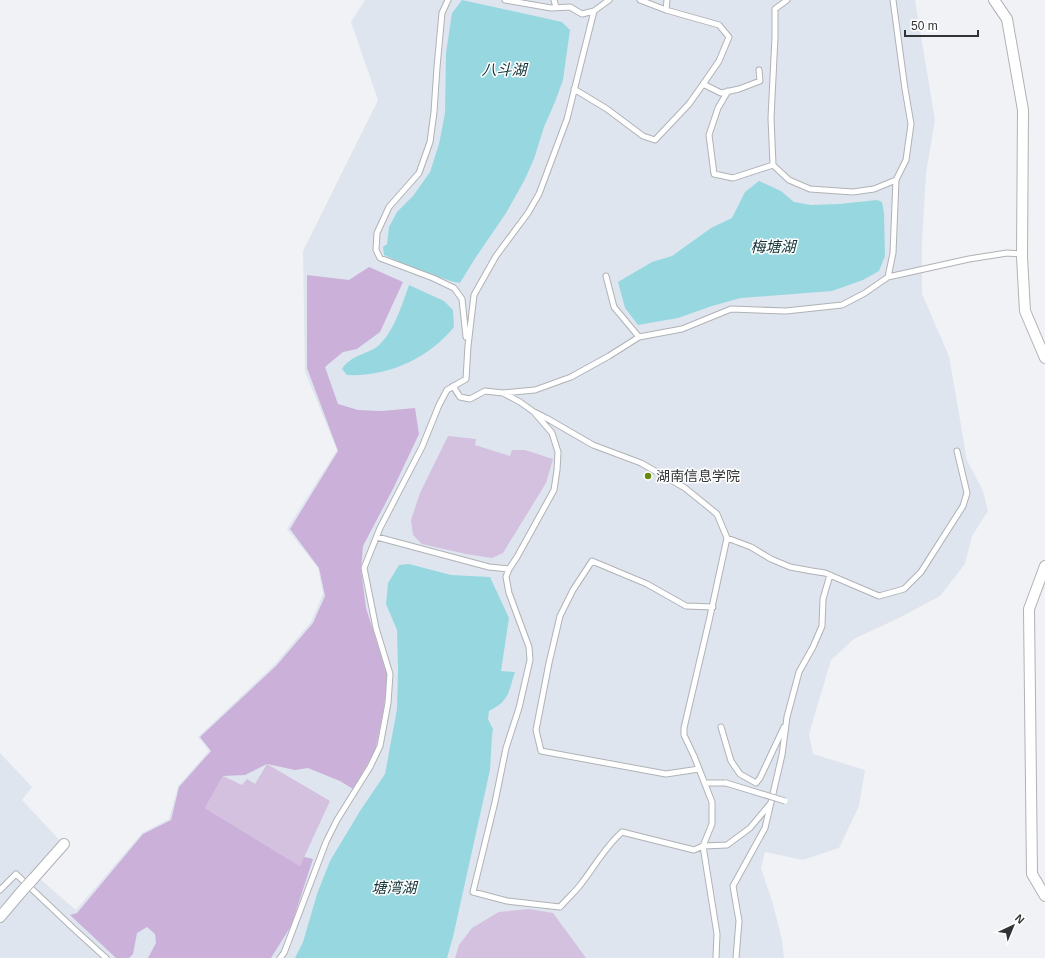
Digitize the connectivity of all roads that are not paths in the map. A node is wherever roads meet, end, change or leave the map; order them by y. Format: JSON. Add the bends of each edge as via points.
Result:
{"nodes":[{"id":1,"x":448,"y":0,"type":"edge"},
{"id":2,"x":505,"y":0,"type":"edge"},
{"id":3,"x":554,"y":0,"type":"edge"},
{"id":4,"x":609,"y":0,"type":"edge"},
{"id":5,"x":640,"y":0,"type":"edge"},
{"id":6,"x":668,"y":0,"type":"edge"},
{"id":7,"x":787,"y":0,"type":"edge"},
{"id":8,"x":893,"y":0,"type":"edge"},
{"id":9,"x":994,"y":0,"type":"edge"},
{"id":10,"x":556,"y":7,"type":"junction"},
{"id":11,"x":666,"y":10,"type":"junction"},
{"id":12,"x":594,"y":11,"type":"junction"},
{"id":13,"x":759,"y":70,"type":"dead end"},
{"id":14,"x":703,"y":84,"type":"junction"},
{"id":15,"x":574,"y":90,"type":"junction"},
{"id":16,"x":728,"y":91,"type":"junction"},
{"id":17,"x":773,"y":165,"type":"junction"},
{"id":18,"x":896,"y":180,"type":"junction"},
{"id":19,"x":1022,"y":254,"type":"junction"},
{"id":20,"x":606,"y":276,"type":"dead end"},
{"id":21,"x":888,"y":277,"type":"junction"},
{"id":22,"x":639,"y":337,"type":"junction"},
{"id":23,"x":468,"y":346,"type":"junction"},
{"id":24,"x":1045,"y":358,"type":"edge"},
{"id":25,"x":453,"y":386,"type":"junction"},
{"id":26,"x":503,"y":393,"type":"junction"},
{"id":27,"x":534,"y":412,"type":"junction"},
{"id":28,"x":956,"y":451,"type":"dead end"},
{"id":29,"x":377,"y":537,"type":"junction"},
{"id":30,"x":728,"y":538,"type":"junction"},
{"id":31,"x":1045,"y":566,"type":"edge"},
{"id":32,"x":508,"y":569,"type":"junction"},
{"id":33,"x":830,"y":574,"type":"junction"},
{"id":34,"x":713,"y":607,"type":"junction"},
{"id":35,"x":787,"y":723,"type":"junction"},
{"id":36,"x":721,"y":727,"type":"dead end"},
{"id":37,"x":699,"y":769,"type":"junction"},
{"id":38,"x":705,"y":783,"type":"junction"},
{"id":39,"x":786,"y":801,"type":"dead end"},
{"id":40,"x":772,"y":802,"type":"junction"},
{"id":41,"x":64,"y":844,"type":"dead end"},
{"id":42,"x":703,"y":846,"type":"junction"},
{"id":43,"x":0,"y":890,"type":"edge"},
{"id":44,"x":1045,"y":896,"type":"edge"},
{"id":45,"x":0,"y":917,"type":"edge"},
{"id":46,"x":106,"y":958,"type":"edge"},
{"id":47,"x":280,"y":958,"type":"edge"},
{"id":48,"x":716,"y":958,"type":"edge"},
{"id":49,"x":736,"y":958,"type":"edge"}],
"edges":[{"from":1,"to":23,"type":"lane","via":[[442,13],[430,142],[420,173],[389,207],[377,233],[376,250],[380,258],[454,288],[462,299]]},
{"from":2,"to":10,"type":"lane"},
{"from":3,"to":10,"type":"lane"},
{"from":4,"to":12,"type":"lane"},
{"from":5,"to":11,"type":"lane"},
{"from":6,"to":11,"type":"lane"},
{"from":7,"to":17,"type":"lane","via":[[775,9],[771,118]]},
{"from":8,"to":18,"type":"lane","via":[[911,124],[906,160]]},
{"from":9,"to":19,"type":"street","via":[[1007,19],[1023,110]]},
{"from":10,"to":12,"type":"lane","via":[[570,7],[582,14]]},
{"from":11,"to":14,"type":"lane","via":[[720,25],[729,37],[719,61]]},
{"from":12,"to":15,"type":"lane"},
{"from":13,"to":16,"type":"lane","via":[[760,81]]},
{"from":14,"to":15,"type":"lane","via":[[689,104],[655,140],[643,136]]},
{"from":14,"to":16,"type":"lane","via":[[720,93]]},
{"from":15,"to":23,"type":"lane","via":[[567,119],[539,194],[496,256],[474,295]]},
{"from":16,"to":17,"type":"lane","via":[[718,108],[709,135],[714,174],[733,178]]},
{"from":17,"to":18,"type":"lane","via":[[789,180],[810,189],[853,192],[874,189]]},
{"from":18,"to":21,"type":"lane","via":[[893,253]]},
{"from":19,"to":21,"type":"lane","via":[[1007,253],[969,259]]},
{"from":19,"to":24,"type":"street","via":[[1025,312]]},
{"from":20,"to":22,"type":"lane","via":[[614,307]]},
{"from":21,"to":22,"type":"lane","via":[[842,305],[786,311],[731,309],[682,329]]},
{"from":22,"to":26,"type":"lane","via":[[571,377],[535,390]]},
{"from":23,"to":25,"type":"lane","via":[[466,379]]},
{"from":25,"to":26,"type":"lane","via":[[460,397],[470,399],[485,391]]},
{"from":25,"to":29,"type":"lane","via":[[447,390],[439,405],[422,447]]},
{"from":26,"to":27,"type":"lane"},
{"from":27,"to":30,"type":"lane","via":[[593,445],[641,463],[685,488],[717,514]]},
{"from":27,"to":32,"type":"lane","via":[[552,434],[558,452],[558,470],[554,490]]},
{"from":28,"to":33,"type":"lane","via":[[967,493],[963,506],[921,572],[904,589],[879,596]]},
{"from":29,"to":32,"type":"lane","via":[[489,567]]},
{"from":29,"to":47,"type":"lane","via":[[364,568],[376,628],[390,674],[388,704],[380,746],[326,842]]},
{"from":30,"to":33,"type":"lane","via":[[790,567]]},
{"from":30,"to":34,"type":"lane"},
{"from":31,"to":44,"type":"street","via":[[1029,609],[1032,874]]},
{"from":32,"to":42,"type":"lane","via":[[506,577],[509,593],[529,647],[530,660],[519,708],[506,748],[473,892],[507,901],[560,907],[622,832],[694,850]]},
{"from":33,"to":35,"type":"lane","via":[[823,599],[822,626],[799,672]]},
{"from":34,"to":37,"type":"lane","via":[[684,728],[684,735]]},
{"from":34,"to":37,"type":"lane","via":[[686,606],[647,584],[592,561],[560,616],[536,730],[542,751],[666,774]]},
{"from":35,"to":36,"type":"lane","via":[[756,783],[740,774],[731,761]]},
{"from":35,"to":40,"type":"lane"},
{"from":37,"to":38,"type":"lane"},
{"from":38,"to":39,"type":"lane","bridge":true,"via":[[726,783]]},
{"from":38,"to":42,"type":"lane","via":[[712,802],[712,824]]},
{"from":40,"to":42,"type":"lane","via":[[750,828],[727,845]]},
{"from":40,"to":49,"type":"lane","via":[[766,828],[733,886],[739,921]]},
{"from":41,"to":45,"type":"street","bridge":true},
{"from":42,"to":48,"type":"lane","via":[[717,934]]},
{"from":43,"to":46,"type":"lane","via":[[16,874]]}]}
